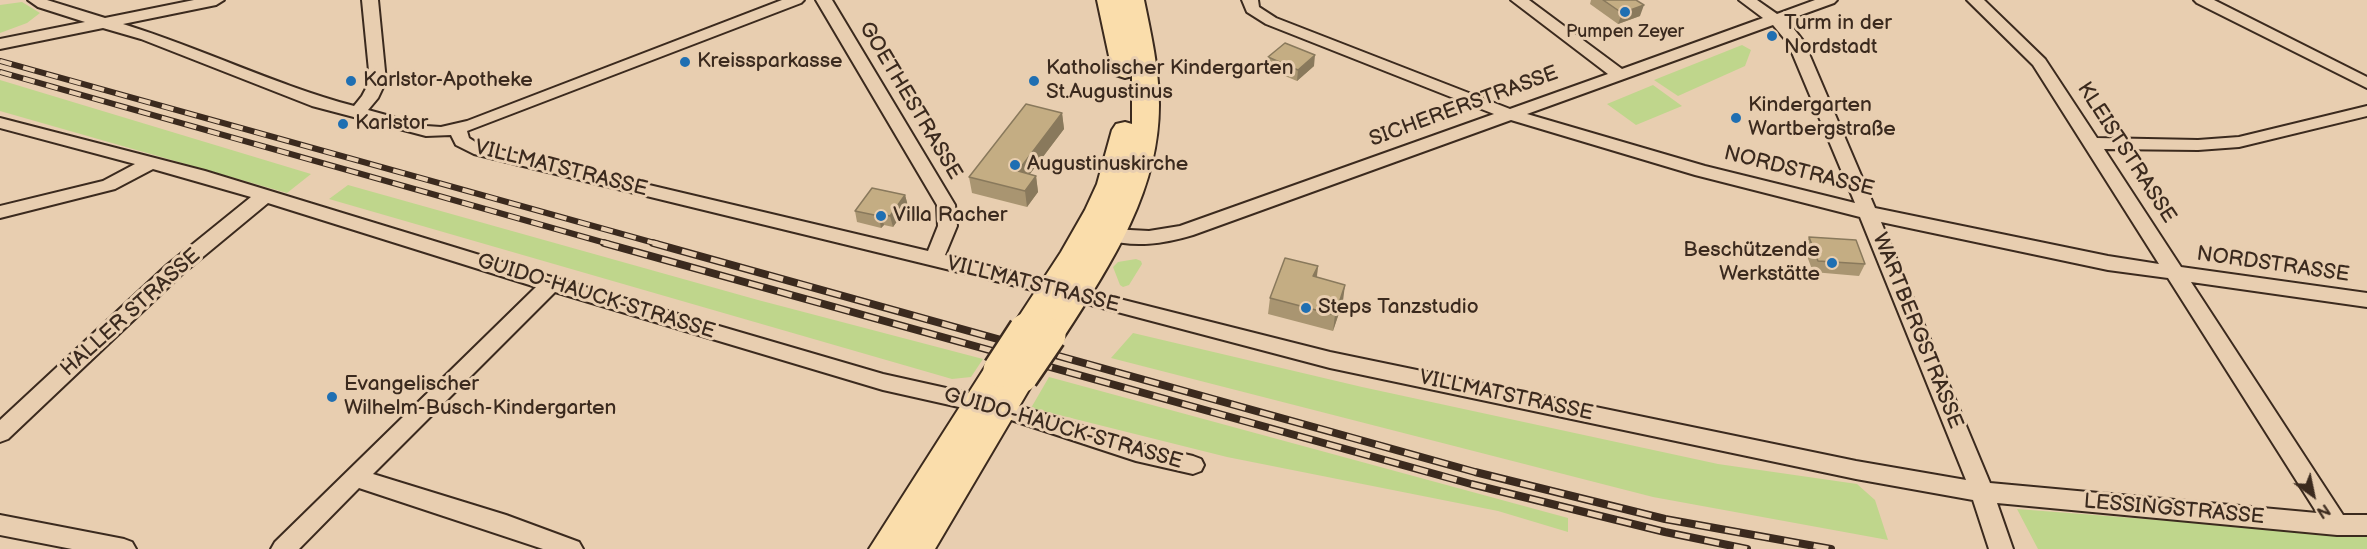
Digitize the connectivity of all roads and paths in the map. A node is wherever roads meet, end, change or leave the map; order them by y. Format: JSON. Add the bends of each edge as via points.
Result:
{"nodes":[{"id":1,"x":36,"y":0,"type":"edge"},
{"id":2,"x":216,"y":0,"type":"edge"},
{"id":3,"x":370,"y":0,"type":"edge"},
{"id":4,"x":796,"y":0,"type":"edge"},
{"id":5,"x":824,"y":0,"type":"edge"},
{"id":6,"x":1109,"y":0,"type":"edge"},
{"id":7,"x":1132,"y":0,"type":"edge"},
{"id":8,"x":1143,"y":0,"type":"edge"},
{"id":9,"x":1250,"y":0,"type":"edge"},
{"id":10,"x":1519,"y":0,"type":"edge"},
{"id":11,"x":1747,"y":0,"type":"edge"},
{"id":12,"x":1829,"y":0,"type":"edge"},
{"id":13,"x":1976,"y":0,"type":"edge"},
{"id":14,"x":2202,"y":0,"type":"edge"},
{"id":15,"x":1774,"y":19,"type":"junction"},
{"id":16,"x":107,"y":22,"type":"junction"},
{"id":17,"x":0,"y":44,"type":"edge"},
{"id":18,"x":1141,"y":46,"type":"junction"},
{"id":19,"x":1619,"y":74,"type":"junction"},
{"id":20,"x":2367,"y":82,"type":"edge"},
{"id":21,"x":2367,"y":111,"type":"edge"},
{"id":22,"x":358,"y":112,"type":"junction"},
{"id":23,"x":1511,"y":115,"type":"junction"},
{"id":24,"x":0,"y":123,"type":"edge"},
{"id":25,"x":457,"y":129,"type":"junction"},
{"id":26,"x":2091,"y":143,"type":"junction"},
{"id":27,"x":150,"y":163,"type":"junction"},
{"id":28,"x":264,"y":196,"type":"junction"},
{"id":29,"x":0,"y":212,"type":"edge"},
{"id":30,"x":1870,"y":213,"type":"junction"},
{"id":31,"x":1111,"y":235,"type":"junction"},
{"id":32,"x":933,"y":260,"type":"junction"},
{"id":33,"x":2175,"y":274,"type":"junction"},
{"id":34,"x":551,"y":284,"type":"junction"},
{"id":35,"x":1064,"y":292,"type":"junction"},
{"id":36,"x":2367,"y":300,"type":"edge"},
{"id":37,"x":989,"y":406,"type":"junction"},
{"id":38,"x":0,"y":433,"type":"edge"},
{"id":39,"x":1193,"y":465,"type":"dead end"},
{"id":40,"x":355,"y":478,"type":"junction"},
{"id":41,"x":1982,"y":492,"type":"junction"},
{"id":42,"x":0,"y":525,"type":"edge"},
{"id":43,"x":2337,"y":525,"type":"junction"},
{"id":44,"x":2367,"y":525,"type":"edge"},
{"id":45,"x":123,"y":549,"type":"edge"},
{"id":46,"x":283,"y":549,"type":"edge"},
{"id":47,"x":571,"y":549,"type":"edge"},
{"id":48,"x":888,"y":549,"type":"edge"},
{"id":49,"x":916,"y":549,"type":"edge"},
{"id":50,"x":2001,"y":549,"type":"edge"}],
"edges":[{"from":1,"to":16,"type":"street","name":"VILLMATSTRASSE"},
{"from":2,"to":16,"type":"street"},
{"from":3,"to":22,"type":"street","via":[[378,81]]},
{"from":4,"to":25,"type":"street"},
{"from":5,"to":32,"type":"street","name":"GOETHESTRASSE","via":[[946,206],[950,216],[948,229]]},
{"from":6,"to":35,"type":"main road","via":[[1127,78],[1124,140],[1107,195],[1081,245]]},
{"from":7,"to":18,"type":"main road"},
{"from":8,"to":18,"type":"main road"},
{"from":9,"to":23,"type":"street","name":"NORDSTRASSE","via":[[1251,9],[1271,21]]},
{"from":10,"to":19,"type":"street"},
{"from":11,"to":15,"type":"street","name":"WARTBERGSTRASSE"},
{"from":12,"to":15,"type":"street","name":"SICHERERSTRASSE"},
{"from":13,"to":26,"type":"street","name":"KLEISTSTRASSE","via":[[2039,62]]},
{"from":14,"to":20,"type":"street"},
{"from":15,"to":19,"type":"street","name":"SICHERERSTRASSE"},
{"from":15,"to":30,"type":"street","name":"WARTBERGSTRASSE","via":[[1796,42]]},
{"from":16,"to":17,"type":"street"},
{"from":16,"to":22,"type":"street","name":"VILLMATSTRASSE","via":[[318,102]]},
{"from":18,"to":31,"type":"main road","via":[[1147,106],[1144,141],[1126,205]]},
{"from":19,"to":23,"type":"street","name":"SICHERERSTRASSE"},
{"from":21,"to":26,"type":"street","via":[[2239,142]]},
{"from":22,"to":25,"type":"street","name":"VILLMATSTRASSE","via":[[426,131]]},
{"from":23,"to":30,"type":"street","name":"NORDSTRASSE","via":[[1701,171]]},
{"from":23,"to":31,"type":"street","name":"SICHERERSTRASSE","via":[[1186,231],[1137,240]]},
{"from":24,"to":27,"type":"street","name":"GUIDO-HAUCK-STRASSE"},
{"from":25,"to":32,"type":"street","name":"VILLMATSTRASSE","via":[[462,141],[474,149]]},
{"from":26,"to":33,"type":"street","name":"KLEISTSTRASSE"},
{"from":27,"to":28,"type":"street","name":"GUIDO-HAUCK-STRASSE"},
{"from":27,"to":29,"type":"street","via":[[109,185]]},
{"from":28,"to":34,"type":"street","name":"GUIDO-HAUCK-STRASSE"},
{"from":28,"to":38,"type":"street","name":"HALLER STRASSE","via":[[174,270]]},
{"from":30,"to":33,"type":"street","name":"NORDSTRASSE"},
{"from":30,"to":41,"type":"street","name":"WARTBERGSTRASSE"},
{"from":31,"to":35,"type":"main road"},
{"from":32,"to":35,"type":"street","name":"VILLMATSTRASSE"},
{"from":33,"to":36,"type":"street","name":"NORDSTRASSE"},
{"from":33,"to":43,"type":"street","name":"KLEISTSTRASSE"},
{"from":34,"to":37,"type":"street","name":"GUIDO-HAUCK-STRASSE","via":[[883,382]]},
{"from":34,"to":40,"type":"street"},
{"from":35,"to":37,"type":"main road","bridge":true},
{"from":35,"to":41,"type":"street","name":"VILLMATSTRASSE","via":[[1330,360],[1856,470]]},
{"from":37,"to":39,"type":"street","name":"GUIDO-HAUCK-STRASSE","via":[[1136,452]]},
{"from":37,"to":48,"type":"main road"},
{"from":37,"to":49,"type":"main road"},
{"from":40,"to":46,"type":"street"},
{"from":40,"to":47,"type":"street"},
{"from":41,"to":43,"type":"street","name":"LESSINGSTRASSE"},
{"from":41,"to":50,"type":"street","name":"WARTBERGSTRASSE"},
{"from":42,"to":45,"type":"street"},
{"from":43,"to":44,"type":"street","name":"LESSINGSTRASSE"}]}
